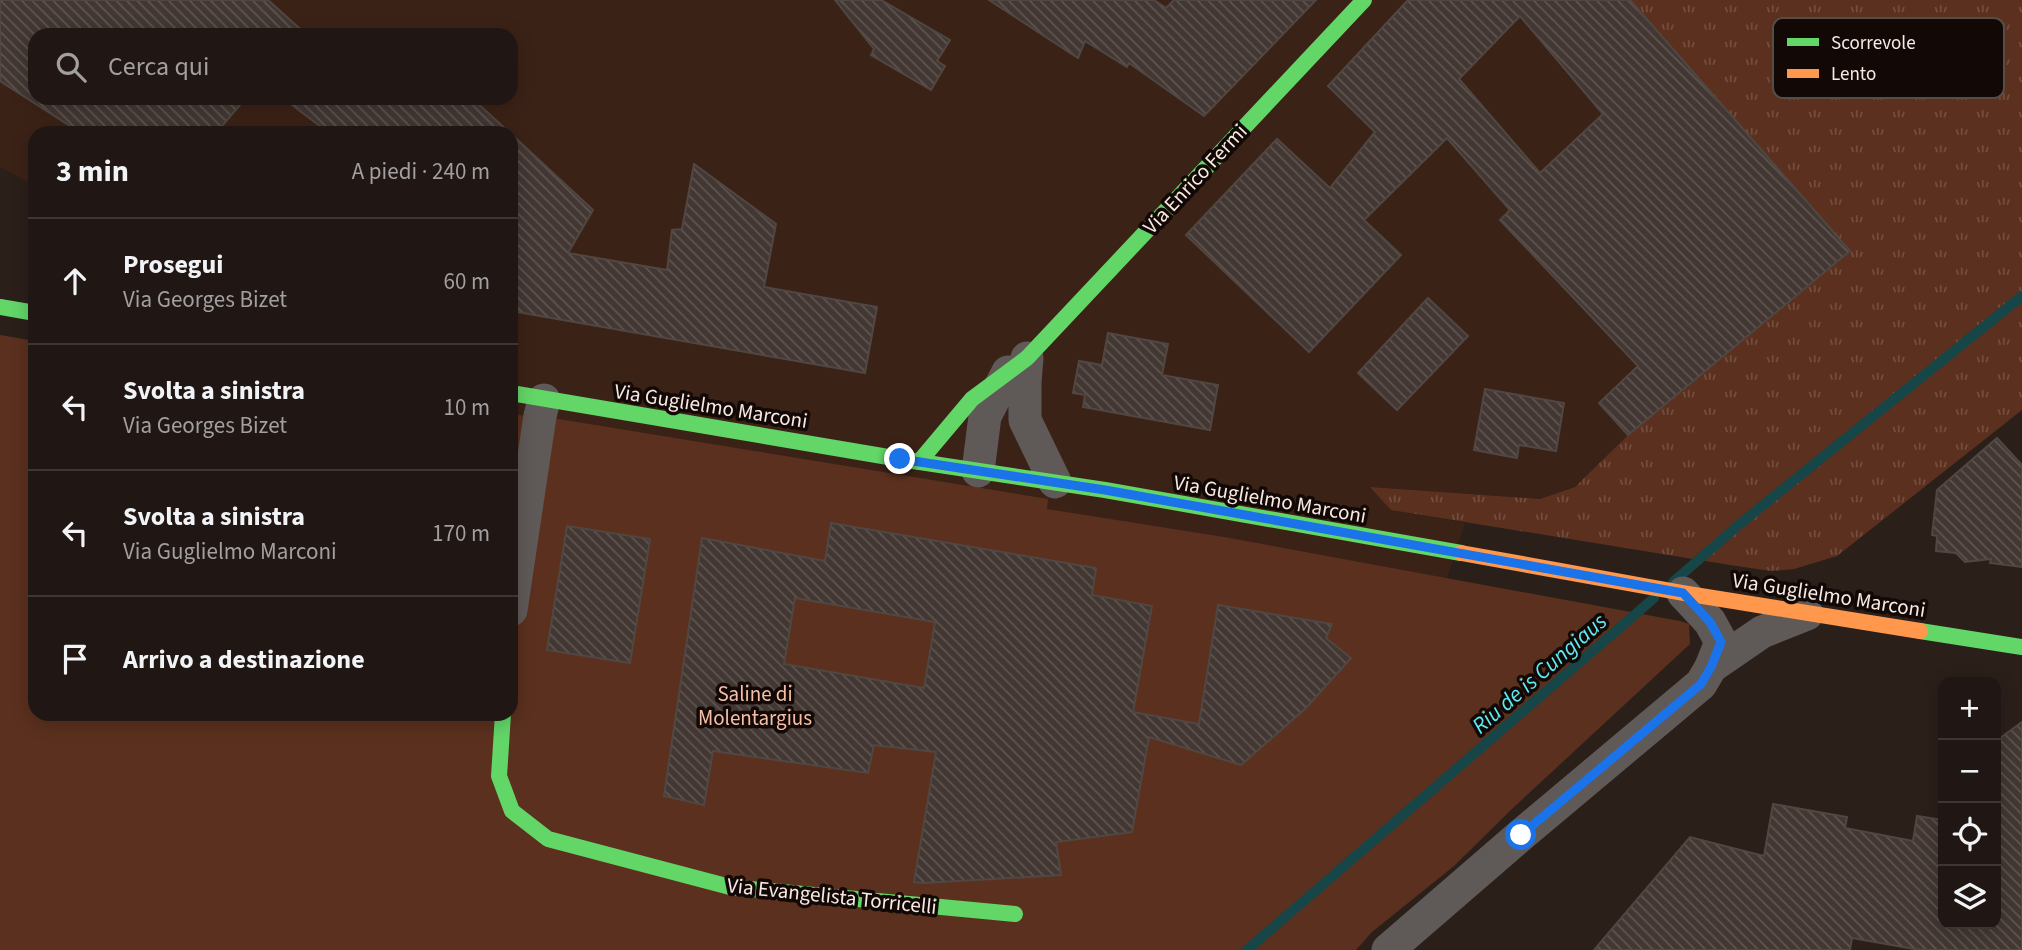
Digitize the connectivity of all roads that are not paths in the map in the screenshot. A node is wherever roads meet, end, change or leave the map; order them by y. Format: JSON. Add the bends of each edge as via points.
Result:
{"nodes":[{"id":1,"x":1364,"y":0,"type":"edge"},
{"id":2,"x":0,"y":307,"type":"edge"},
{"id":3,"x":28,"y":312,"type":"edge"},
{"id":4,"x":1018,"y":365,"type":"junction"},
{"id":5,"x":518,"y":394,"type":"edge"},
{"id":6,"x":544,"y":400,"type":"junction"},
{"id":7,"x":919,"y":462,"type":"junction"},
{"id":8,"x":978,"y":471,"type":"junction"},
{"id":9,"x":1055,"y":482,"type":"junction"},
{"id":10,"x":518,"y":563,"type":"edge"},
{"id":11,"x":1683,"y":593,"type":"junction"},
{"id":12,"x":1792,"y":611,"type":"junction"},
{"id":13,"x":2022,"y":647,"type":"edge"},
{"id":14,"x":1711,"y":667,"type":"junction"},
{"id":15,"x":503,"y":721,"type":"edge"},
{"id":16,"x":1015,"y":914,"type":"dead end"},
{"id":17,"x":1388,"y":950,"type":"edge"}],
"edges":[{"from":1,"to":4,"type":"main road","name":"Via Enrico Fermi"},
{"from":2,"to":3,"type":"main road"},
{"from":4,"to":7,"type":"main road","name":"Via Enrico Fermi","via":[[972,399]]},
{"from":4,"to":8,"type":"street","via":[[985,416]]},
{"from":4,"to":9,"type":"street","via":[[1024,382],[1025,420]]},
{"from":5,"to":6,"type":"main road","name":"Via Guglielmo Marconi"},
{"from":6,"to":7,"type":"main road","name":"Via Guglielmo Marconi"},
{"from":6,"to":10,"type":"street"},
{"from":7,"to":8,"type":"main road","name":"Via Guglielmo Marconi"},
{"from":8,"to":9,"type":"main road","name":"Via Guglielmo Marconi"},
{"from":9,"to":11,"type":"main road","name":"Via Guglielmo Marconi"},
{"from":11,"to":12,"type":"main road","name":"Via Guglielmo Marconi"},
{"from":11,"to":14,"type":"street","via":[[1710,622],[1721,642]]},
{"from":12,"to":13,"type":"main road","name":"Via Guglielmo Marconi"},
{"from":12,"to":14,"type":"street"},
{"from":14,"to":17,"type":"street","via":[[1701,684]]},
{"from":15,"to":16,"type":"main road","name":"Via Evangelista Torricelli","via":[[499,776],[512,811],[548,839],[730,887]]}]}
